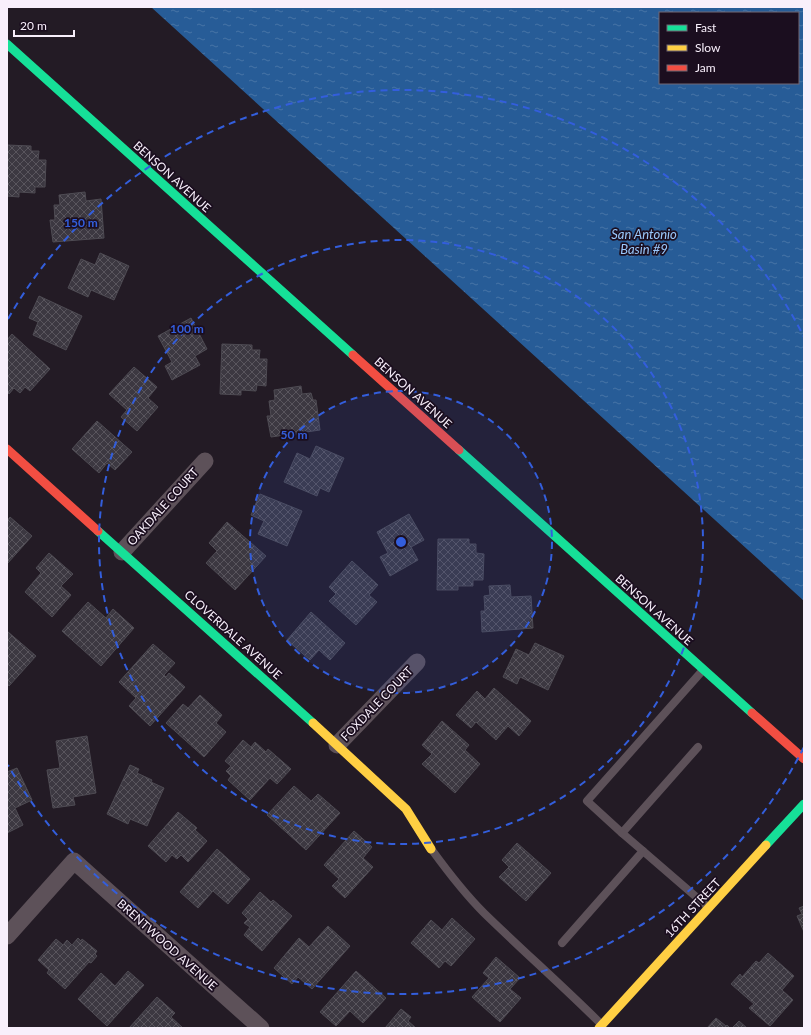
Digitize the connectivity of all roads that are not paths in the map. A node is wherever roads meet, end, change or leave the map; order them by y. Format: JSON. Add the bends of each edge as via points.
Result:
{"nodes":[{"id":1,"x":7,"y":44,"type":"edge"},
{"id":2,"x":7,"y":449,"type":"edge"},
{"id":3,"x":205,"y":461,"type":"dead end"},
{"id":4,"x":122,"y":552,"type":"junction"},
{"id":5,"x":417,"y":662,"type":"dead end"},
{"id":6,"x":703,"y":670,"type":"junction"},
{"id":7,"x":337,"y":745,"type":"junction"},
{"id":8,"x":698,"y":747,"type":"dead end"},
{"id":9,"x":804,"y":759,"type":"edge"},
{"id":10,"x":804,"y":804,"type":"edge"},
{"id":11,"x":622,"y":833,"type":"junction"},
{"id":12,"x":431,"y":849,"type":"joint"},
{"id":13,"x":643,"y":851,"type":"junction"},
{"id":14,"x":710,"y":908,"type":"junction"},
{"id":15,"x":7,"y":936,"type":"edge"},
{"id":16,"x":562,"y":943,"type":"dead end"},
{"id":17,"x":602,"y":1027,"type":"edge"},
{"id":18,"x":261,"y":1028,"type":"edge"}],
"edges":[{"from":1,"to":6,"type":"main road","name":"BENSON AVENUE"},
{"from":2,"to":4,"type":"main road","name":"CLOVERDALE AVENUE"},
{"from":3,"to":4,"type":"street","name":"OAKDALE COURT"},
{"from":4,"to":7,"type":"main road","name":"CLOVERDALE AVENUE"},
{"from":5,"to":7,"type":"street","name":"FOXDALE COURT"},
{"from":6,"to":9,"type":"main road","name":"BENSON AVENUE"},
{"from":6,"to":11,"type":"lane","via":[[586,801]]},
{"from":7,"to":12,"type":"main road","name":"CLOVERDALE AVENUE","via":[[406,809]]},
{"from":8,"to":11,"type":"lane"},
{"from":10,"to":14,"type":"main road","name":"16TH STREET"},
{"from":11,"to":13,"type":"lane"},
{"from":12,"to":17,"type":"lane","via":[[484,913],[570,993]]},
{"from":13,"to":14,"type":"lane"},
{"from":13,"to":16,"type":"lane"},
{"from":14,"to":17,"type":"main road","name":"16TH STREET"},
{"from":15,"to":18,"type":"street","name":"BRENTWOOD AVENUE","via":[[74,861]]}]}
